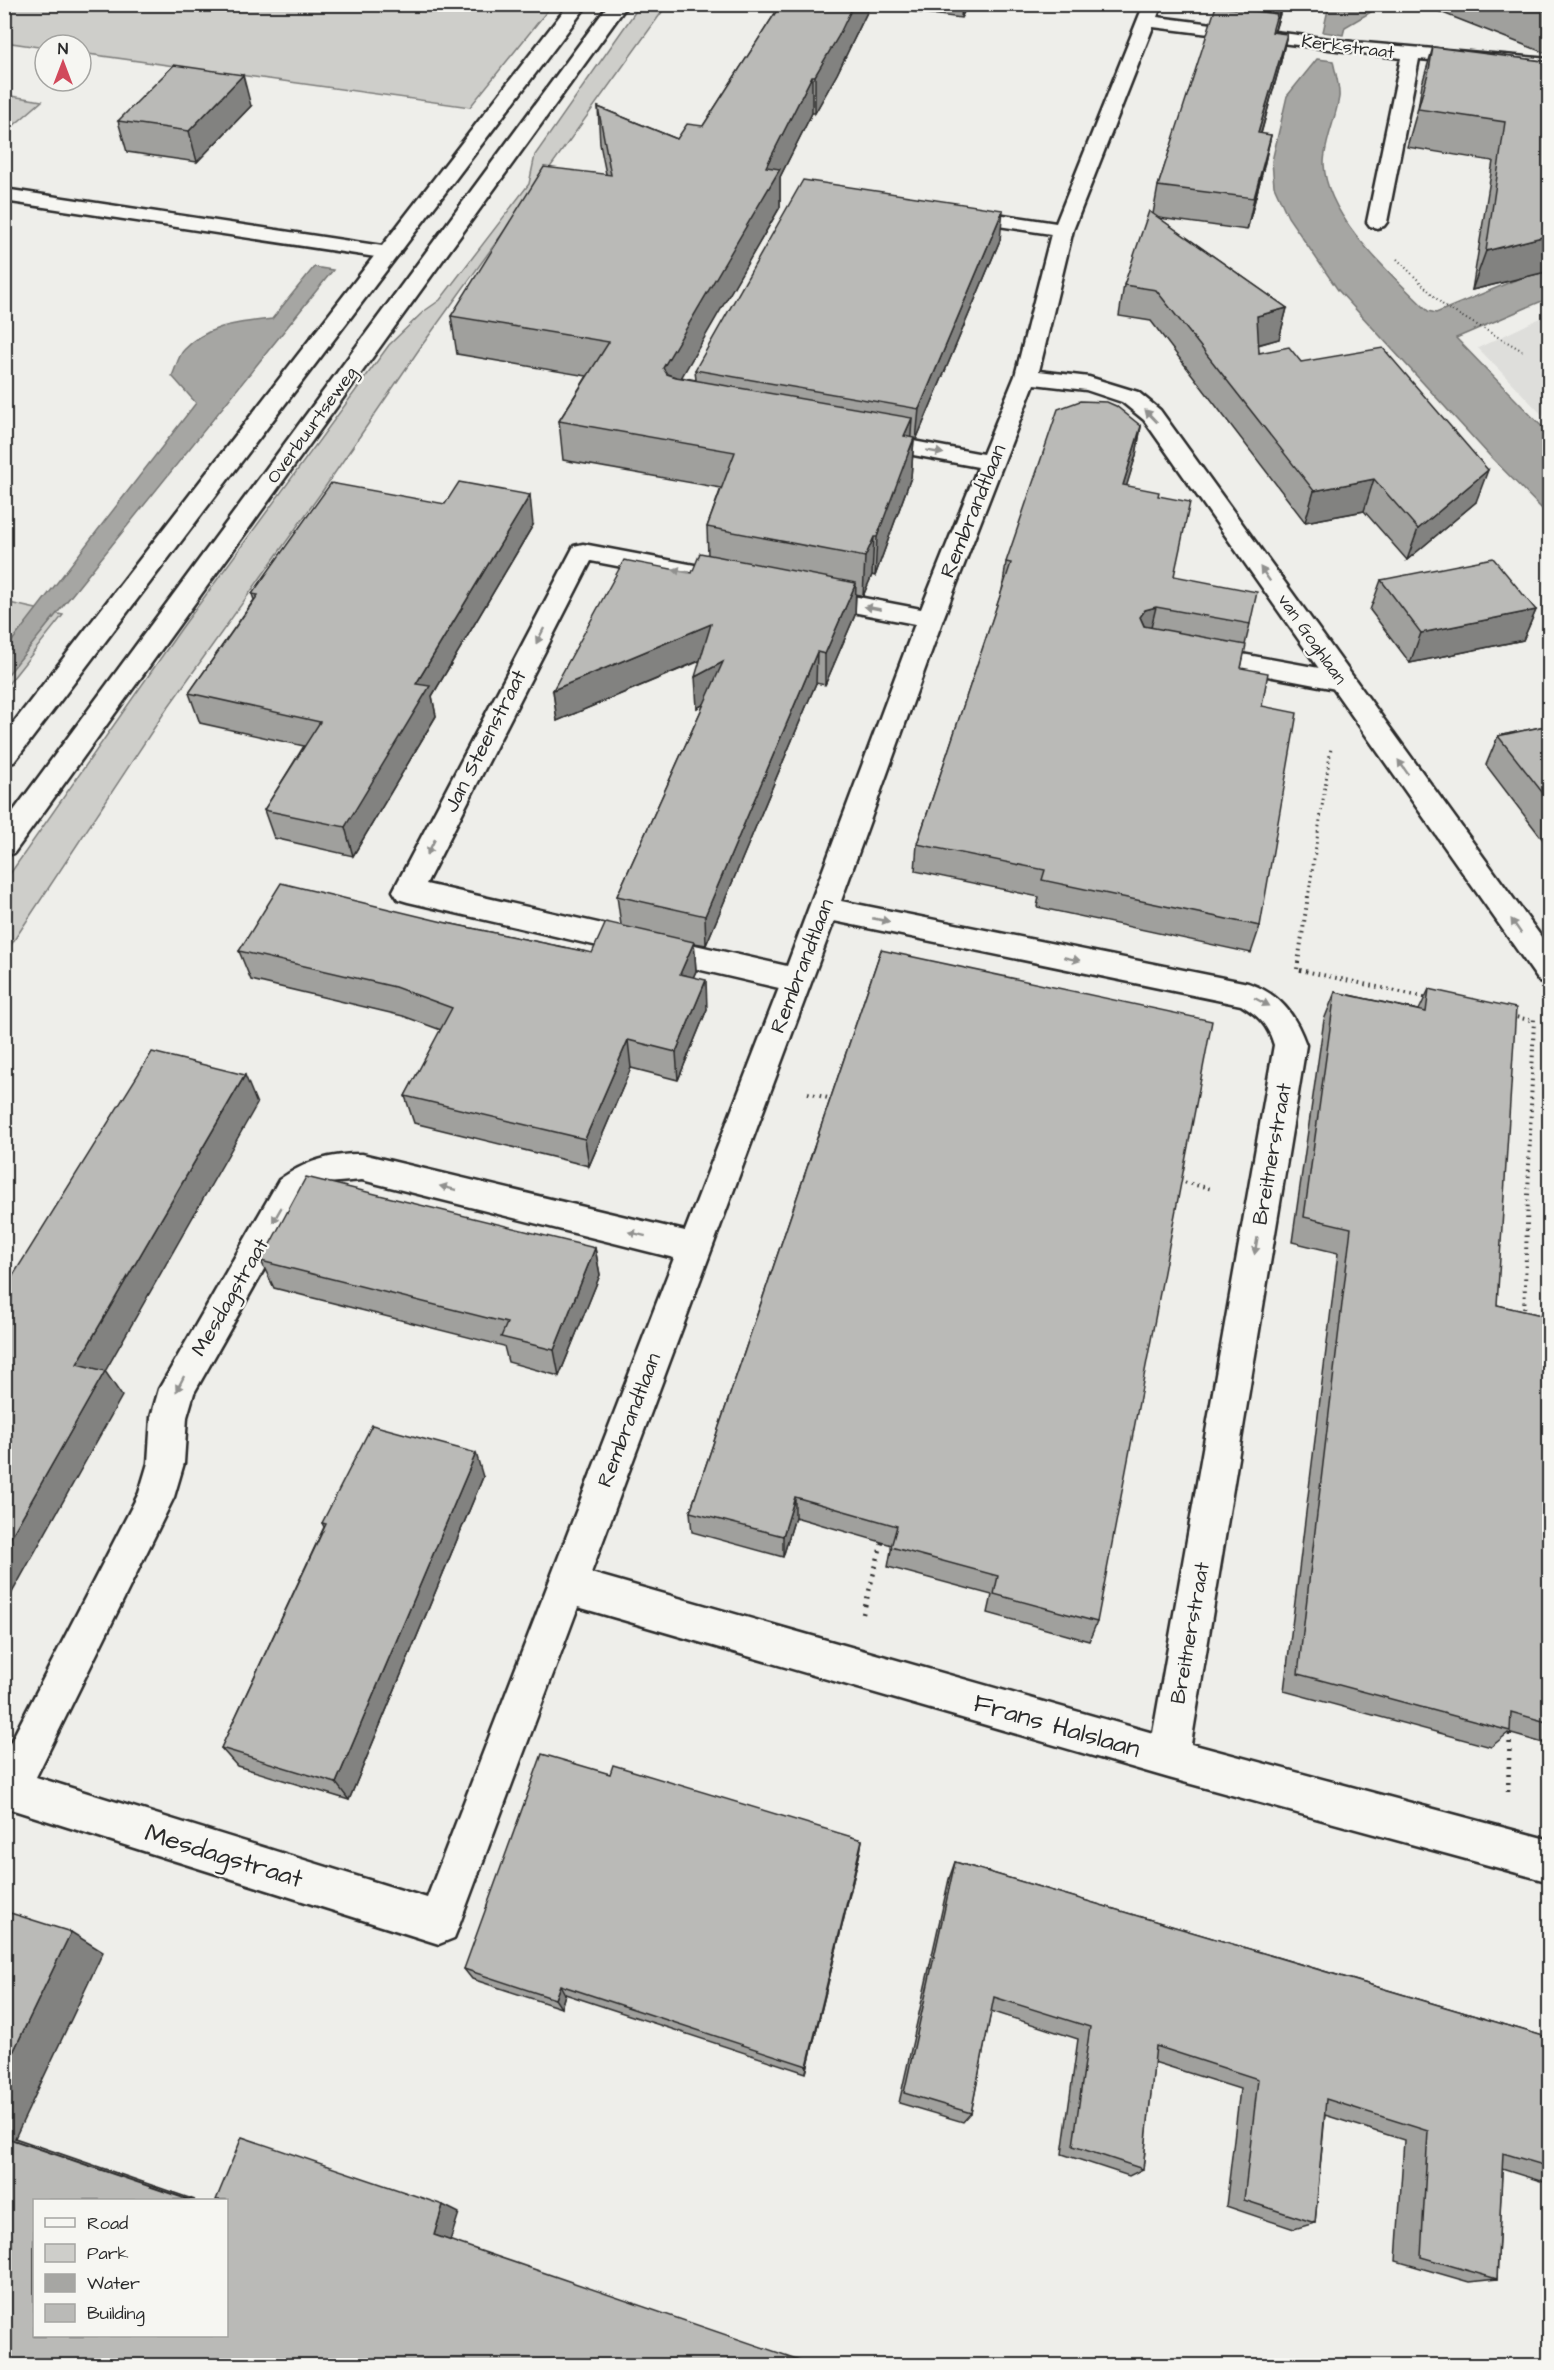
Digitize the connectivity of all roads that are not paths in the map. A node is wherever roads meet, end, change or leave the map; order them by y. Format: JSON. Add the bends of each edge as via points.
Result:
{"nodes":[{"id":1,"x":579,"y":4,"type":"edge"},
{"id":2,"x":619,"y":4,"type":"edge"},
{"id":3,"x":1150,"y":13,"type":"edge"},
{"id":4,"x":1411,"y":54,"type":"junction"},
{"id":5,"x":1550,"y":65,"type":"edge"},
{"id":6,"x":4,"y":195,"type":"edge"},
{"id":7,"x":938,"y":211,"type":"edge"},
{"id":8,"x":1377,"y":222,"type":"road end"},
{"id":9,"x":1063,"y":230,"type":"junction"},
{"id":10,"x":389,"y":253,"type":"junction"},
{"id":11,"x":1026,"y":376,"type":"junction"},
{"id":12,"x":854,"y":437,"type":"edge"},
{"id":13,"x":993,"y":463,"type":"junction"},
{"id":14,"x":756,"y":585,"type":"edge"},
{"id":15,"x":791,"y":592,"type":"edge"},
{"id":16,"x":930,"y":619,"type":"junction"},
{"id":17,"x":1172,"y":651,"type":"edge"},
{"id":18,"x":1341,"y":681,"type":"junction"},
{"id":19,"x":4,"y":754,"type":"edge"},
{"id":20,"x":4,"y":846,"type":"edge"},
{"id":21,"x":824,"y":908,"type":"junction"},
{"id":22,"x":1543,"y":964,"type":"edge"},
{"id":23,"x":796,"y":980,"type":"junction"},
{"id":24,"x":694,"y":1248,"type":"junction"},
{"id":25,"x":567,"y":1585,"type":"junction"},
{"id":26,"x":1169,"y":1758,"type":"junction"},
{"id":27,"x":7,"y":1788,"type":"edge"},
{"id":28,"x":1550,"y":1861,"type":"edge"},
{"id":29,"x":439,"y":1923,"type":"joint"}],
"edges":[{"from":1,"to":10,"type":"street","name":"Overbuurtseweg"},
{"from":2,"to":20,"type":"street","name":"Overbuurtseweg"},
{"from":3,"to":4,"type":"street","name":"Kerkstraat","via":[[1307,42]]},
{"from":3,"to":9,"type":"street","name":"Rembrandtlaan"},
{"from":4,"to":5,"type":"street","name":"Kerkstraat"},
{"from":4,"to":8,"type":"street"},
{"from":6,"to":10,"type":"street"},
{"from":7,"to":9,"type":"street"},
{"from":9,"to":11,"type":"street","name":"Rembrandtlaan"},
{"from":10,"to":19,"type":"street","name":"Overbuurtseweg"},
{"from":11,"to":13,"type":"street","name":"Rembrandtlaan"},
{"from":18,"to":11,"type":"street","name":"van Goghlaan","one_way":true,"via":[[1152,415],[1130,397],[1089,384]]},
{"from":12,"to":13,"type":"street","one_way":true},
{"from":13,"to":16,"type":"street","name":"Rembrandtlaan"},
{"from":14,"to":23,"type":"street","name":"Jan Steenstraat","one_way":true,"via":[[583,552],[408,891]]},
{"from":16,"to":15,"type":"street","one_way":true},
{"from":16,"to":21,"type":"street","name":"Rembrandtlaan"},
{"from":17,"to":18,"type":"street"},
{"from":22,"to":18,"type":"street","name":"van Goghlaan","one_way":true},
{"from":21,"to":23,"type":"street","name":"Rembrandtlaan"},
{"from":21,"to":26,"type":"street","name":"Breitnerstraat","one_way":true,"via":[[1248,995],[1273,1008],[1284,1025],[1290,1045]]},
{"from":23,"to":24,"type":"street","name":"Rembrandtlaan"},
{"from":24,"to":25,"type":"street","name":"Rembrandtlaan"},
{"from":24,"to":27,"type":"street","name":"Mesdagstraat","one_way":true,"via":[[362,1167],[337,1167],[311,1174],[291,1190],[177,1389],[169,1417],[166,1462],[156,1497]]},
{"from":25,"to":26,"type":"street","name":"Frans Halslaan"},
{"from":25,"to":29,"type":"street","name":"Rembrandtlaan"},
{"from":26,"to":28,"type":"street","name":"Frans Halslaan"},
{"from":27,"to":29,"type":"street","name":"Mesdagstraat"}]}
